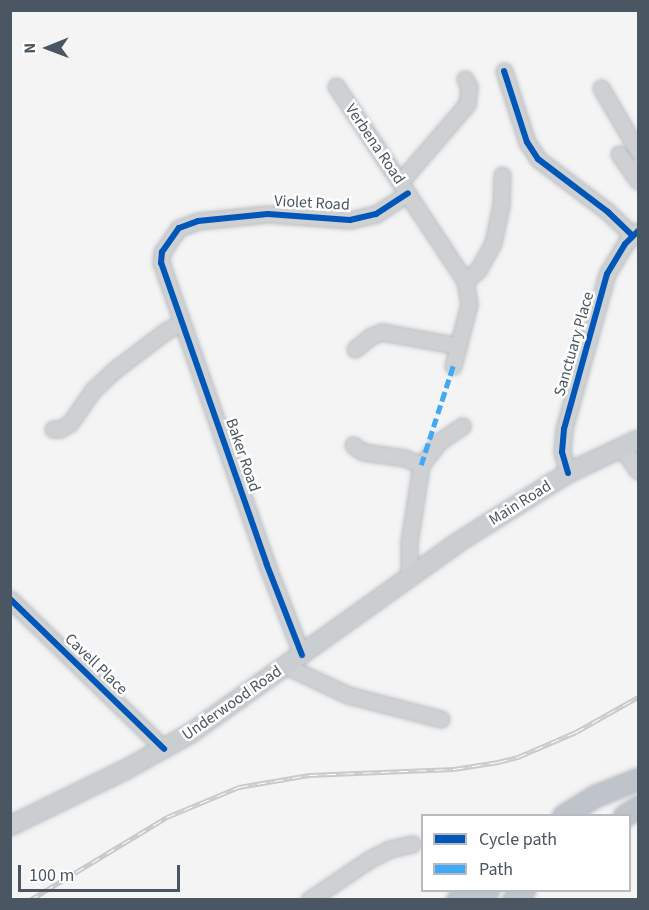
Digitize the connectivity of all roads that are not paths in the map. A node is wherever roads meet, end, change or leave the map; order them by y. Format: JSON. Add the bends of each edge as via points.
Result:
{"nodes":[{"id":1,"x":504,"y":71,"type":"dead end"},
{"id":2,"x":465,"y":79,"type":"dead end"},
{"id":3,"x":336,"y":86,"type":"dead end"},
{"id":4,"x":601,"y":88,"type":"dead end"},
{"id":5,"x":639,"y":151,"type":"edge"},
{"id":6,"x":619,"y":154,"type":"dead end"},
{"id":7,"x":502,"y":175,"type":"dead end"},
{"id":8,"x":639,"y":181,"type":"edge"},
{"id":9,"x":404,"y":188,"type":"junction"},
{"id":10,"x":635,"y":233,"type":"edge"},
{"id":11,"x":161,"y":263,"type":"joint"},
{"id":12,"x":465,"y":281,"type":"junction"},
{"id":13,"x":182,"y":324,"type":"junction"},
{"id":14,"x":459,"y":346,"type":"junction"},
{"id":15,"x":355,"y":349,"type":"dead end"},
{"id":16,"x":453,"y":366,"type":"dead end"},
{"id":17,"x":462,"y":426,"type":"dead end"},
{"id":18,"x":53,"y":429,"type":"dead end"},
{"id":19,"x":639,"y":440,"type":"edge"},
{"id":20,"x":353,"y":445,"type":"dead end"},
{"id":21,"x":621,"y":447,"type":"junction"},
{"id":22,"x":421,"y":465,"type":"junction"},
{"id":23,"x":639,"y":471,"type":"edge"},
{"id":24,"x":568,"y":473,"type":"junction"},
{"id":25,"x":409,"y":578,"type":"junction"},
{"id":26,"x":10,"y":598,"type":"edge"},
{"id":27,"x":302,"y":655,"type":"junction"},
{"id":28,"x":286,"y":666,"type":"junction"},
{"id":29,"x":441,"y":719,"type":"dead end"},
{"id":30,"x":164,"y":749,"type":"junction"},
{"id":31,"x":639,"y":780,"type":"edge"},
{"id":32,"x":567,"y":814,"type":"edge"},
{"id":33,"x":587,"y":814,"type":"edge"},
{"id":34,"x":10,"y":826,"type":"edge"},
{"id":35,"x":412,"y":844,"type":"dead end"},
{"id":36,"x":309,"y":900,"type":"edge"}],
"edges":[{"from":1,"to":10,"type":"street","via":[[527,142],[538,159]]},
{"from":2,"to":9,"type":"street","name":"Violet Road","via":[[469,87],[467,104]]},
{"from":3,"to":9,"type":"street","name":"Verbena Road"},
{"from":4,"to":5,"type":"street"},
{"from":6,"to":8,"type":"street"},
{"from":7,"to":12,"type":"street","via":[[493,243],[478,270]]},
{"from":9,"to":11,"type":"street","name":"Violet Road","via":[[376,214],[357,219],[268,214],[188,224],[179,228],[165,245]]},
{"from":9,"to":12,"type":"street","name":"Verbena Road"},
{"from":10,"to":24,"type":"street","name":"Sanctuary Place","via":[[607,274],[564,429],[562,452]]},
{"from":11,"to":13,"type":"street","name":"Baker Road"},
{"from":12,"to":14,"type":"street","name":"Verbena Road","via":[[469,304]]},
{"from":13,"to":18,"type":"street","via":[[167,330],[117,368],[92,391],[70,423]]},
{"from":13,"to":27,"type":"street","name":"Baker Road"},
{"from":14,"to":15,"type":"street","via":[[382,332]]},
{"from":14,"to":16,"type":"street","name":"Verbena Road"},
{"from":17,"to":22,"type":"street","via":[[440,441]]},
{"from":19,"to":21,"type":"main road","name":"Main Road"},
{"from":20,"to":22,"type":"street","via":[[363,453],[405,458]]},
{"from":21,"to":23,"type":"street"},
{"from":21,"to":24,"type":"main road","name":"Main Road"},
{"from":22,"to":25,"type":"street","via":[[409,542]]},
{"from":24,"to":25,"type":"main road","name":"Main Road"},
{"from":25,"to":27,"type":"main road","name":"Underwood Road"},
{"from":26,"to":30,"type":"street","name":"Cavell Place"},
{"from":27,"to":28,"type":"main road","name":"Underwood Road"},
{"from":28,"to":29,"type":"street","via":[[348,695]]},
{"from":28,"to":30,"type":"main road","name":"Underwood Road"},
{"from":30,"to":34,"type":"main road","name":"Underwood Road"},
{"from":31,"to":32,"type":"highway","via":[[595,796]]},
{"from":31,"to":33,"type":"highway"},
{"from":35,"to":36,"type":"street","via":[[370,859]]}]}
